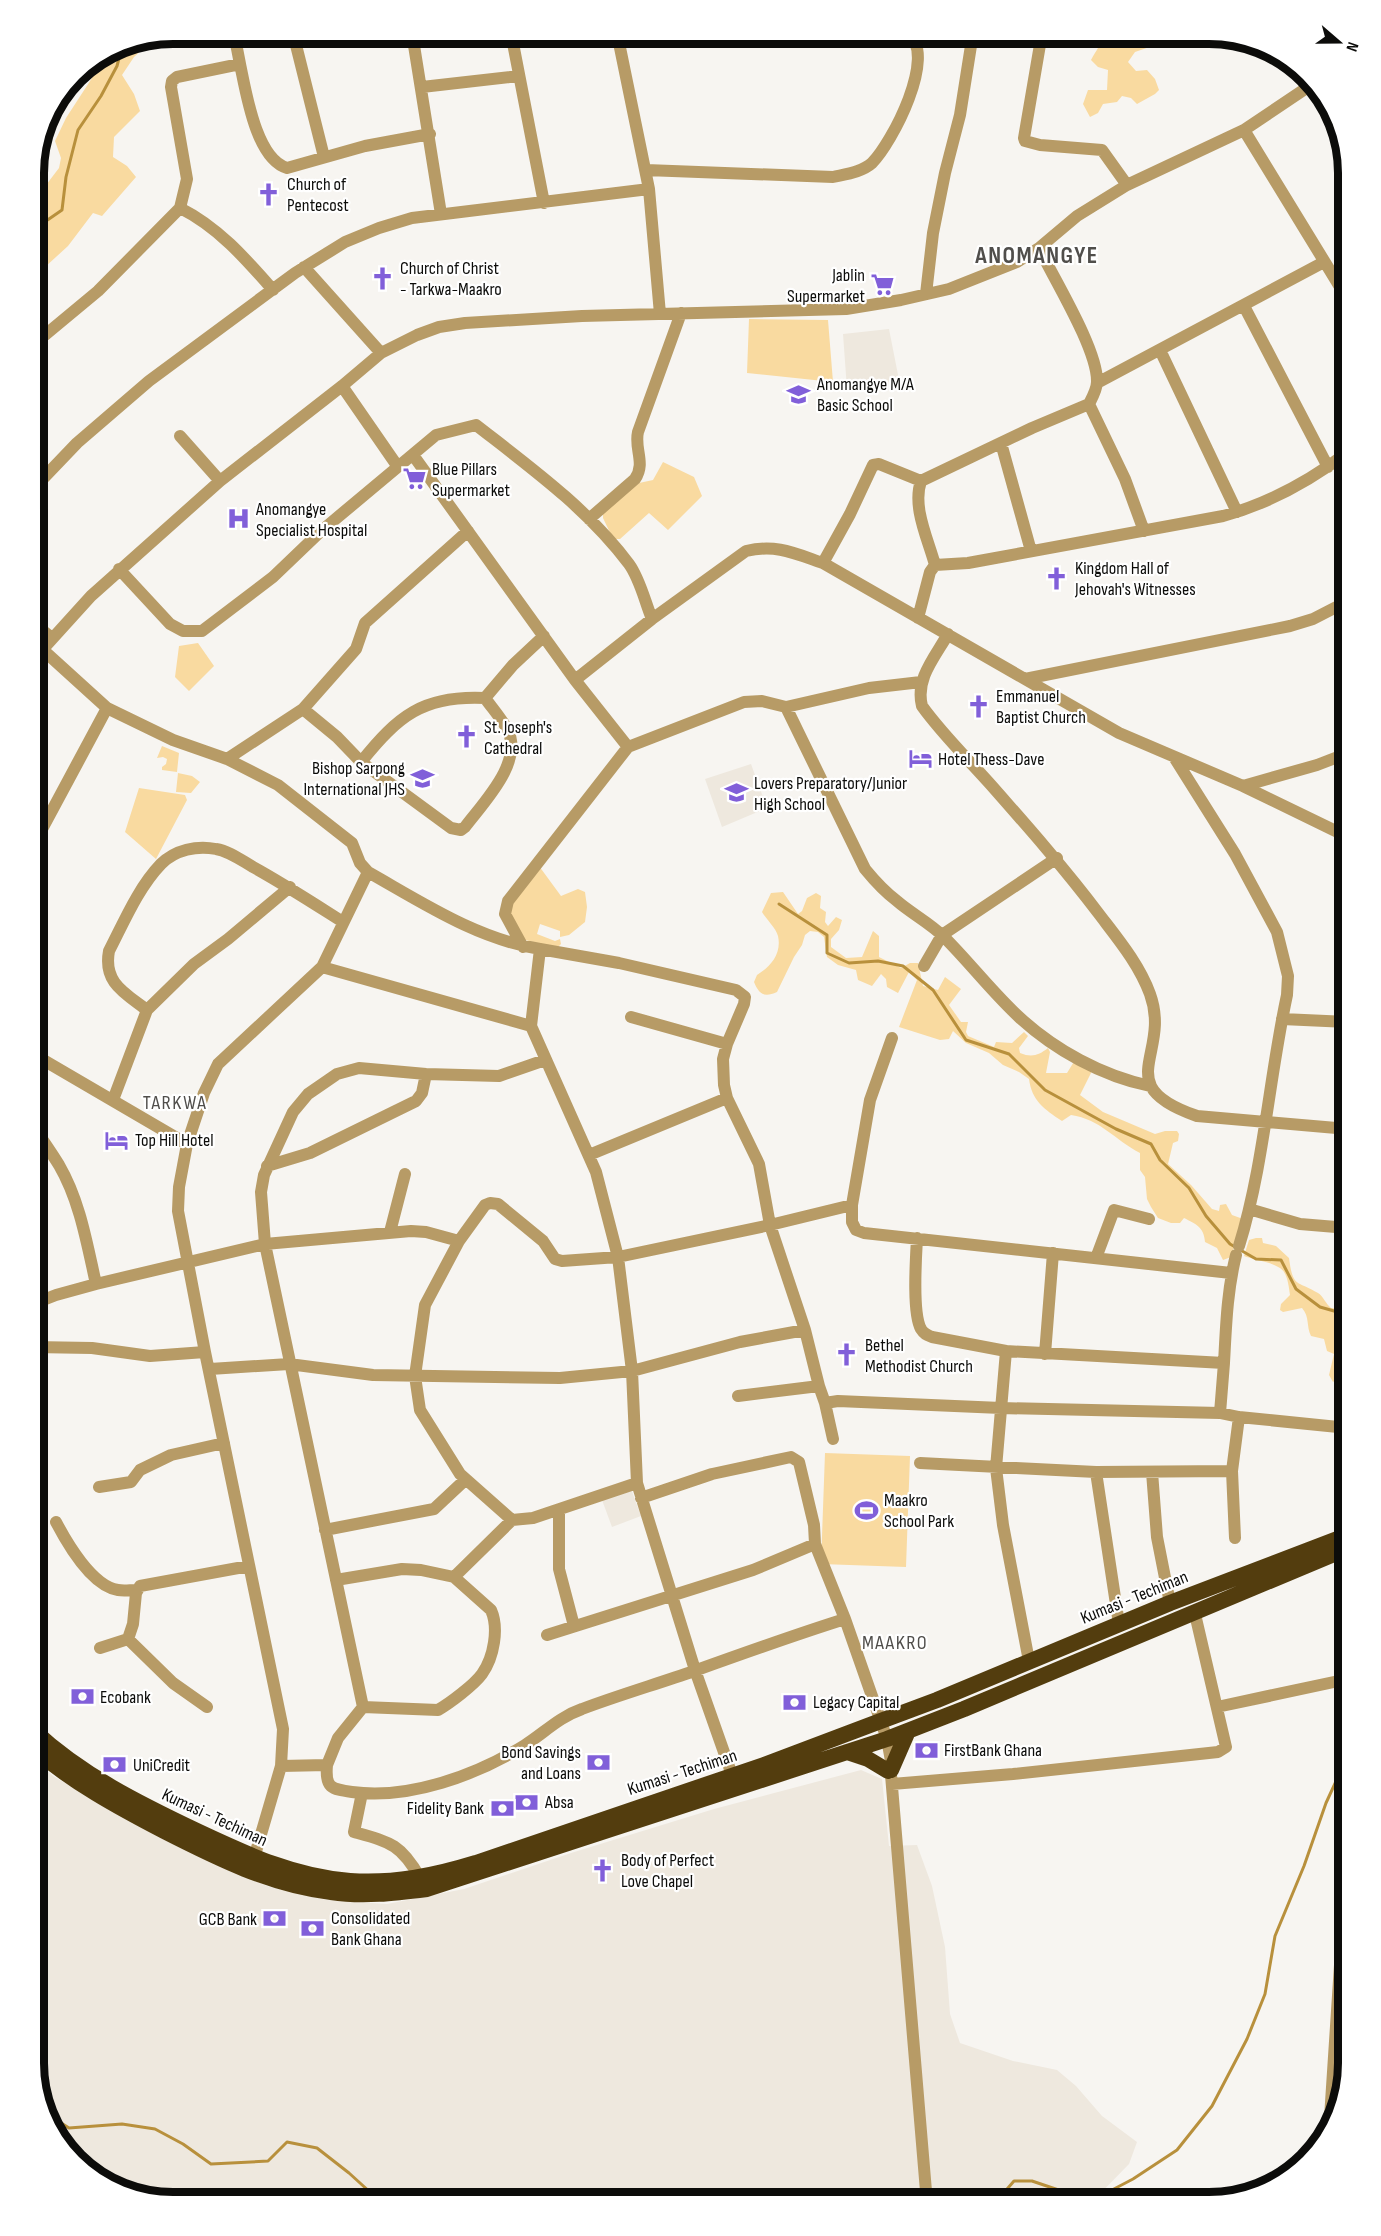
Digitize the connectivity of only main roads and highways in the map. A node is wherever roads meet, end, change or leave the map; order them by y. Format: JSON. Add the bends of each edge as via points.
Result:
{"nodes":[{"id":1,"x":1338,"y":1539,"type":"edge"},
{"id":2,"x":1338,"y":1552,"type":"edge"},
{"id":3,"x":908,"y":1731,"type":"junction"},
{"id":4,"x":44,"y":1740,"type":"edge"},
{"id":5,"x":847,"y":1752,"type":"junction"},
{"id":6,"x":44,"y":1757,"type":"edge"},
{"id":7,"x":252,"y":1865,"type":"junction"}],
"edges":[{"from":1,"to":7,"type":"highway","name":"Kumasi - Techiman","via":[[876,1723],[476,1863],[406,1880],[349,1881]]},
{"from":2,"to":3,"type":"highway"},
{"from":3,"to":5,"type":"highway"},
{"from":3,"to":5,"type":"highway","via":[[890,1775],[868,1759]]},
{"from":4,"to":7,"type":"highway","name":"Kumasi - Techiman","via":[[114,1790]]},
{"from":5,"to":7,"type":"highway","via":[[427,1889],[331,1892],[276,1881]]},
{"from":6,"to":7,"type":"highway","via":[[115,1806]]}]}
